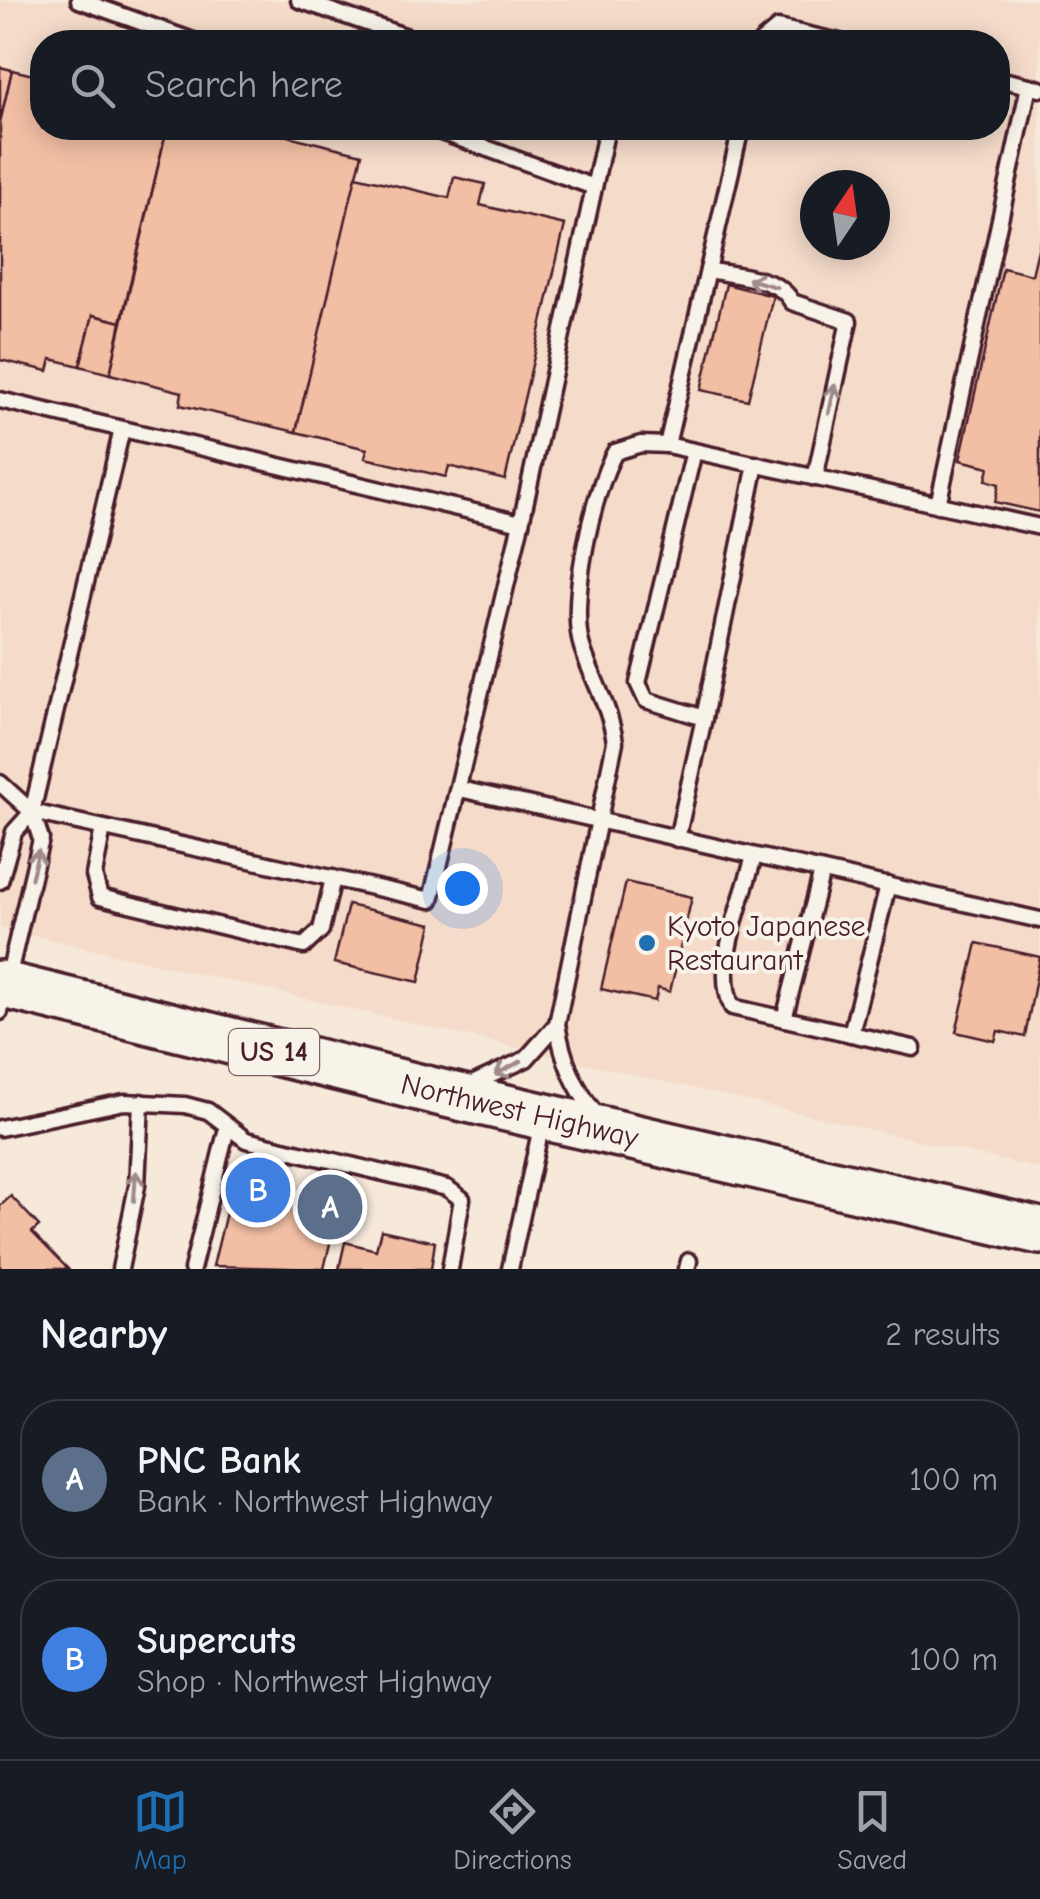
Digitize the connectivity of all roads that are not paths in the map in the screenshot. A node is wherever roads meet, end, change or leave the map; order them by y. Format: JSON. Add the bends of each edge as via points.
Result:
{"nodes":[{"id":1,"x":79,"y":0,"type":"edge"},
{"id":2,"x":298,"y":0,"type":"edge"},
{"id":3,"x":163,"y":30,"type":"edge"},
{"id":4,"x":387,"y":30,"type":"edge"},
{"id":5,"x":1034,"y":87,"type":"edge"},
{"id":6,"x":463,"y":140,"type":"edge"},
{"id":7,"x":604,"y":140,"type":"edge"},
{"id":8,"x":738,"y":140,"type":"edge"},
{"id":9,"x":594,"y":187,"type":"junction"},
{"id":10,"x":708,"y":270,"type":"junction"},
{"id":11,"x":0,"y":400,"type":"edge"},
{"id":12,"x":122,"y":429,"type":"junction"},
{"id":13,"x":667,"y":444,"type":"junction"},
{"id":14,"x":694,"y":450,"type":"junction"},
{"id":15,"x":756,"y":464,"type":"junction"},
{"id":16,"x":815,"y":478,"type":"junction"},
{"id":17,"x":938,"y":505,"type":"junction"},
{"id":18,"x":521,"y":523,"type":"junction"},
{"id":19,"x":1040,"y":527,"type":"edge"},
{"id":20,"x":704,"y":718,"type":"junction"},
{"id":21,"x":0,"y":783,"type":"edge"},
{"id":22,"x":460,"y":789,"type":"junction"},
{"id":23,"x":32,"y":812,"type":"junction"},
{"id":24,"x":600,"y":822,"type":"junction"},
{"id":25,"x":103,"y":828,"type":"junction"},
{"id":26,"x":677,"y":839,"type":"junction"},
{"id":27,"x":754,"y":856,"type":"junction"},
{"id":28,"x":822,"y":871,"type":"junction"},
{"id":29,"x":333,"y":878,"type":"junction"},
{"id":30,"x":0,"y":882,"type":"edge"},
{"id":31,"x":888,"y":886,"type":"junction"},
{"id":32,"x":1040,"y":920,"type":"edge"},
{"id":33,"x":2,"y":994,"type":"edge"},
{"id":34,"x":784,"y":1018,"type":"junction"},
{"id":35,"x":557,"y":1024,"type":"junction"},
{"id":36,"x":851,"y":1034,"type":"junction"},
{"id":37,"x":913,"y":1048,"type":"dead end"},
{"id":38,"x":446,"y":1094,"type":"junction"},
{"id":39,"x":142,"y":1102,"type":"junction"},
{"id":40,"x":543,"y":1116,"type":"junction"},
{"id":41,"x":0,"y":1128,"type":"edge"},
{"id":42,"x":228,"y":1128,"type":"junction"},
{"id":43,"x":613,"y":1132,"type":"junction"},
{"id":44,"x":1040,"y":1231,"type":"edge"},
{"id":45,"x":120,"y":1269,"type":"edge"},
{"id":46,"x":192,"y":1269,"type":"edge"},
{"id":47,"x":450,"y":1269,"type":"edge"},
{"id":48,"x":510,"y":1269,"type":"edge"}],
"edges":[{"from":1,"to":3,"type":"lane"},
{"from":2,"to":4,"type":"lane"},
{"from":5,"to":17,"type":"lane"},
{"from":6,"to":9,"type":"lane"},
{"from":7,"to":9,"type":"lane"},
{"from":8,"to":10,"type":"lane"},
{"from":9,"to":18,"type":"lane"},
{"from":10,"to":13,"type":"lane"},
{"from":16,"to":10,"type":"lane","one_way":true,"via":[[849,321],[792,302],[770,283]]},
{"from":11,"to":12,"type":"lane"},
{"from":12,"to":18,"type":"lane"},
{"from":12,"to":23,"type":"lane"},
{"from":13,"to":14,"type":"lane"},
{"from":13,"to":24,"type":"lane","via":[[616,452],[601,476],[578,610],[581,645],[612,716],[615,742]]},
{"from":14,"to":15,"type":"lane"},
{"from":14,"to":20,"type":"lane","via":[[638,683],[646,700]]},
{"from":15,"to":16,"type":"lane"},
{"from":15,"to":20,"type":"lane"},
{"from":16,"to":17,"type":"lane"},
{"from":17,"to":19,"type":"lane"},
{"from":18,"to":22,"type":"lane"},
{"from":20,"to":26,"type":"lane"},
{"from":21,"to":23,"type":"lane"},
{"from":22,"to":24,"type":"lane"},
{"from":22,"to":29,"type":"lane","via":[[432,900]]},
{"from":23,"to":25,"type":"lane"},
{"from":23,"to":30,"type":"lane","via":[[14,832]]},
{"from":33,"to":23,"type":"lane","one_way":true,"via":[[41,840]]},
{"from":24,"to":26,"type":"lane"},
{"from":24,"to":35,"type":"lane"},
{"from":25,"to":29,"type":"lane"},
{"from":25,"to":29,"type":"lane","via":[[94,875],[100,897],[304,946],[321,930]]},
{"from":26,"to":27,"type":"lane"},
{"from":27,"to":28,"type":"lane"},
{"from":27,"to":34,"type":"lane","via":[[725,990],[732,1007]]},
{"from":28,"to":31,"type":"lane"},
{"from":28,"to":34,"type":"lane"},
{"from":31,"to":32,"type":"lane"},
{"from":31,"to":36,"type":"lane"},
{"from":33,"to":38,"type":"main road","name":"Northwest Highway","number":"US 14"},
{"from":34,"to":36,"type":"lane"},
{"from":35,"to":38,"type":"lane","one_way":true,"via":[[526,1059]]},
{"from":35,"to":43,"type":"lane","via":[[574,1084]]},
{"from":36,"to":37,"type":"lane"},
{"from":38,"to":40,"type":"main road","name":"Northwest Highway","number":"US 14"},
{"from":39,"to":41,"type":"lane"},
{"from":39,"to":42,"type":"lane","via":[[208,1111]]},
{"from":45,"to":39,"type":"lane","one_way":true,"via":[[137,1186]]},
{"from":40,"to":43,"type":"main road","name":"Northwest Highway","number":"US 14"},
{"from":40,"to":48,"type":"lane"},
{"from":42,"to":46,"type":"lane"},
{"from":42,"to":47,"type":"lane","via":[[246,1140],[448,1188],[462,1199]]},
{"from":43,"to":44,"type":"main road","name":"Northwest Highway","number":"US 14"}]}
